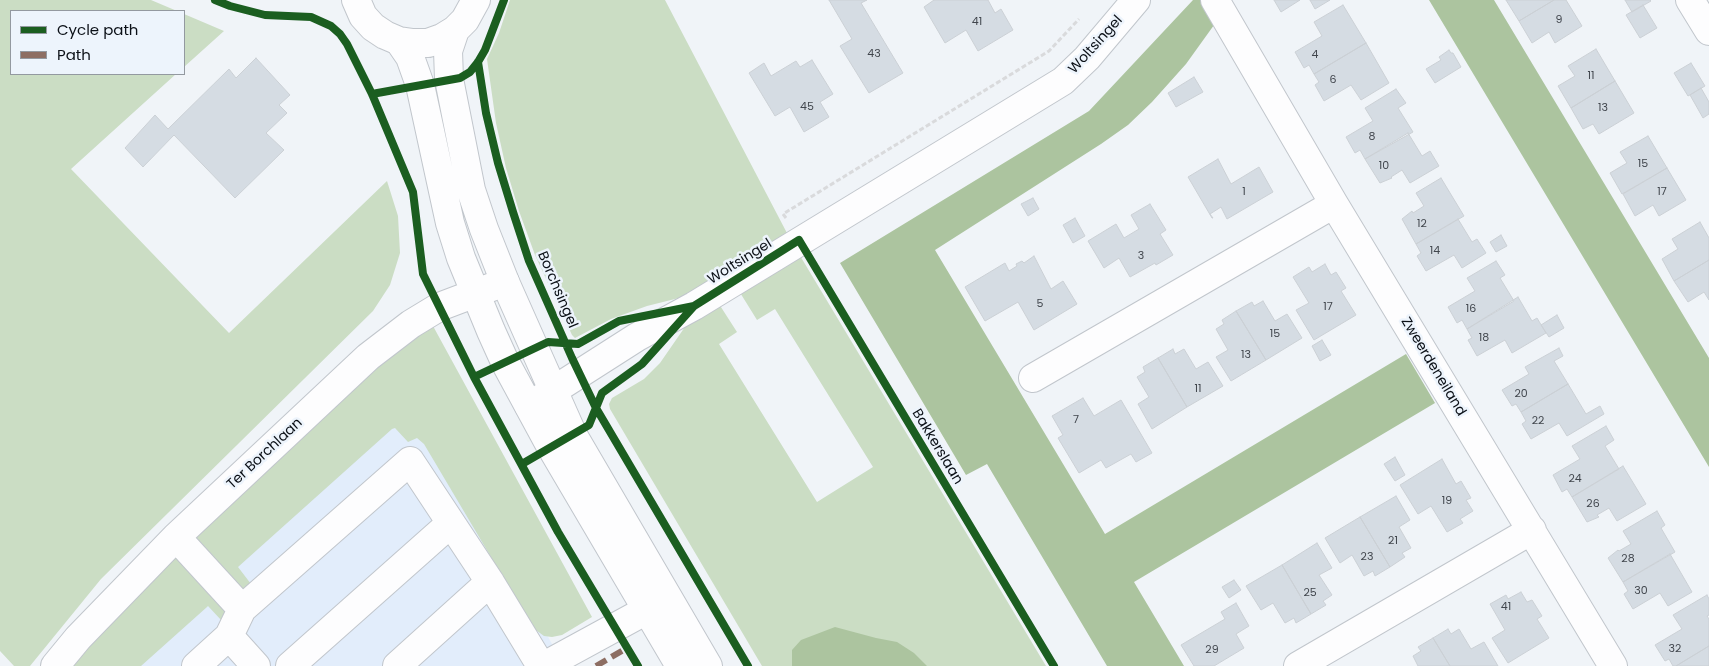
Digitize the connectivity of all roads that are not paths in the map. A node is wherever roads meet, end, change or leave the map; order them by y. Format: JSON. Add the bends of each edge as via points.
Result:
{"nodes":[{"id":1,"x":476,"y":0,"type":"edge"},
{"id":2,"x":1136,"y":0,"type":"edge"},
{"id":3,"x":1690,"y":0,"type":"edge"},
{"id":4,"x":354,"y":1,"type":"edge"},
{"id":5,"x":1221,"y":10,"type":"edge"},
{"id":6,"x":455,"y":30,"type":"junction"},
{"id":7,"x":1709,"y":31,"type":"edge"},
{"id":8,"x":399,"y":41,"type":"junction"},
{"id":9,"x":1334,"y":204,"type":"junction"},
{"id":10,"x":505,"y":282,"type":"junction"},
{"id":11,"x":475,"y":292,"type":"junction"},
{"id":12,"x":1033,"y":378,"type":"dead end"},
{"id":13,"x":553,"y":391,"type":"junction"},
{"id":14,"x":529,"y":406,"type":"junction"},
{"id":15,"x":451,"y":523,"type":"junction"},
{"id":16,"x":1532,"y":530,"type":"junction"},
{"id":17,"x":176,"y":537,"type":"junction"},
{"id":18,"x":490,"y":582,"type":"junction"},
{"id":19,"x":658,"y":604,"type":"junction"},
{"id":20,"x":242,"y":609,"type":"junction"},
{"id":21,"x":229,"y":636,"type":"junction"},
{"id":22,"x":55,"y":666,"type":"edge"},
{"id":23,"x":196,"y":666,"type":"edge"},
{"id":24,"x":256,"y":666,"type":"edge"},
{"id":25,"x":290,"y":666,"type":"edge"},
{"id":26,"x":398,"y":666,"type":"edge"},
{"id":27,"x":542,"y":666,"type":"edge"},
{"id":28,"x":680,"y":666,"type":"edge"},
{"id":29,"x":708,"y":666,"type":"edge"},
{"id":30,"x":1298,"y":666,"type":"edge"},
{"id":31,"x":1613,"y":666,"type":"edge"}],
"edges":[{"from":1,"to":6,"type":"street","via":[[466,20]]},
{"from":2,"to":13,"type":"street","name":"Woltsingel","via":[[1087,58],[1063,80]]},
{"from":3,"to":7,"type":"street"},
{"from":4,"to":8,"type":"street","via":[[373,27]]},
{"from":5,"to":9,"type":"street","name":"Zweerdeneiland"},
{"from":6,"to":8,"type":"street","via":[[428,43]]},
{"from":6,"to":10,"type":"street","via":[[448,50],[449,80],[456,118],[471,190]]},
{"from":8,"to":11,"type":"street","via":[[410,57],[420,85],[450,223]]},
{"from":9,"to":12,"type":"street"},
{"from":9,"to":16,"type":"street","name":"Zweerdeneiland"},
{"from":10,"to":11,"type":"street","name":"Ter Borchlaan"},
{"from":10,"to":13,"type":"street"},
{"from":11,"to":14,"type":"street","via":[[505,362]]},
{"from":11,"to":17,"type":"street","name":"Ter Borchlaan","via":[[439,307],[411,324],[368,357]]},
{"from":13,"to":14,"type":"street","name":"Woltsingel"},
{"from":13,"to":19,"type":"street"},
{"from":14,"to":19,"type":"street","via":[[568,477]]},
{"from":15,"to":18,"type":"street"},
{"from":15,"to":20,"type":"street","via":[[410,461]]},
{"from":15,"to":25,"type":"street"},
{"from":16,"to":30,"type":"street"},
{"from":16,"to":31,"type":"street","name":"Zweerdeneiland"},
{"from":17,"to":20,"type":"street"},
{"from":17,"to":22,"type":"street","name":"Ter Borchlaan"},
{"from":18,"to":26,"type":"street"},
{"from":18,"to":27,"type":"street"},
{"from":19,"to":27,"type":"street"},
{"from":19,"to":28,"type":"street"},
{"from":19,"to":29,"type":"street"},
{"from":20,"to":21,"type":"street"},
{"from":21,"to":23,"type":"street"},
{"from":21,"to":24,"type":"street"}]}
